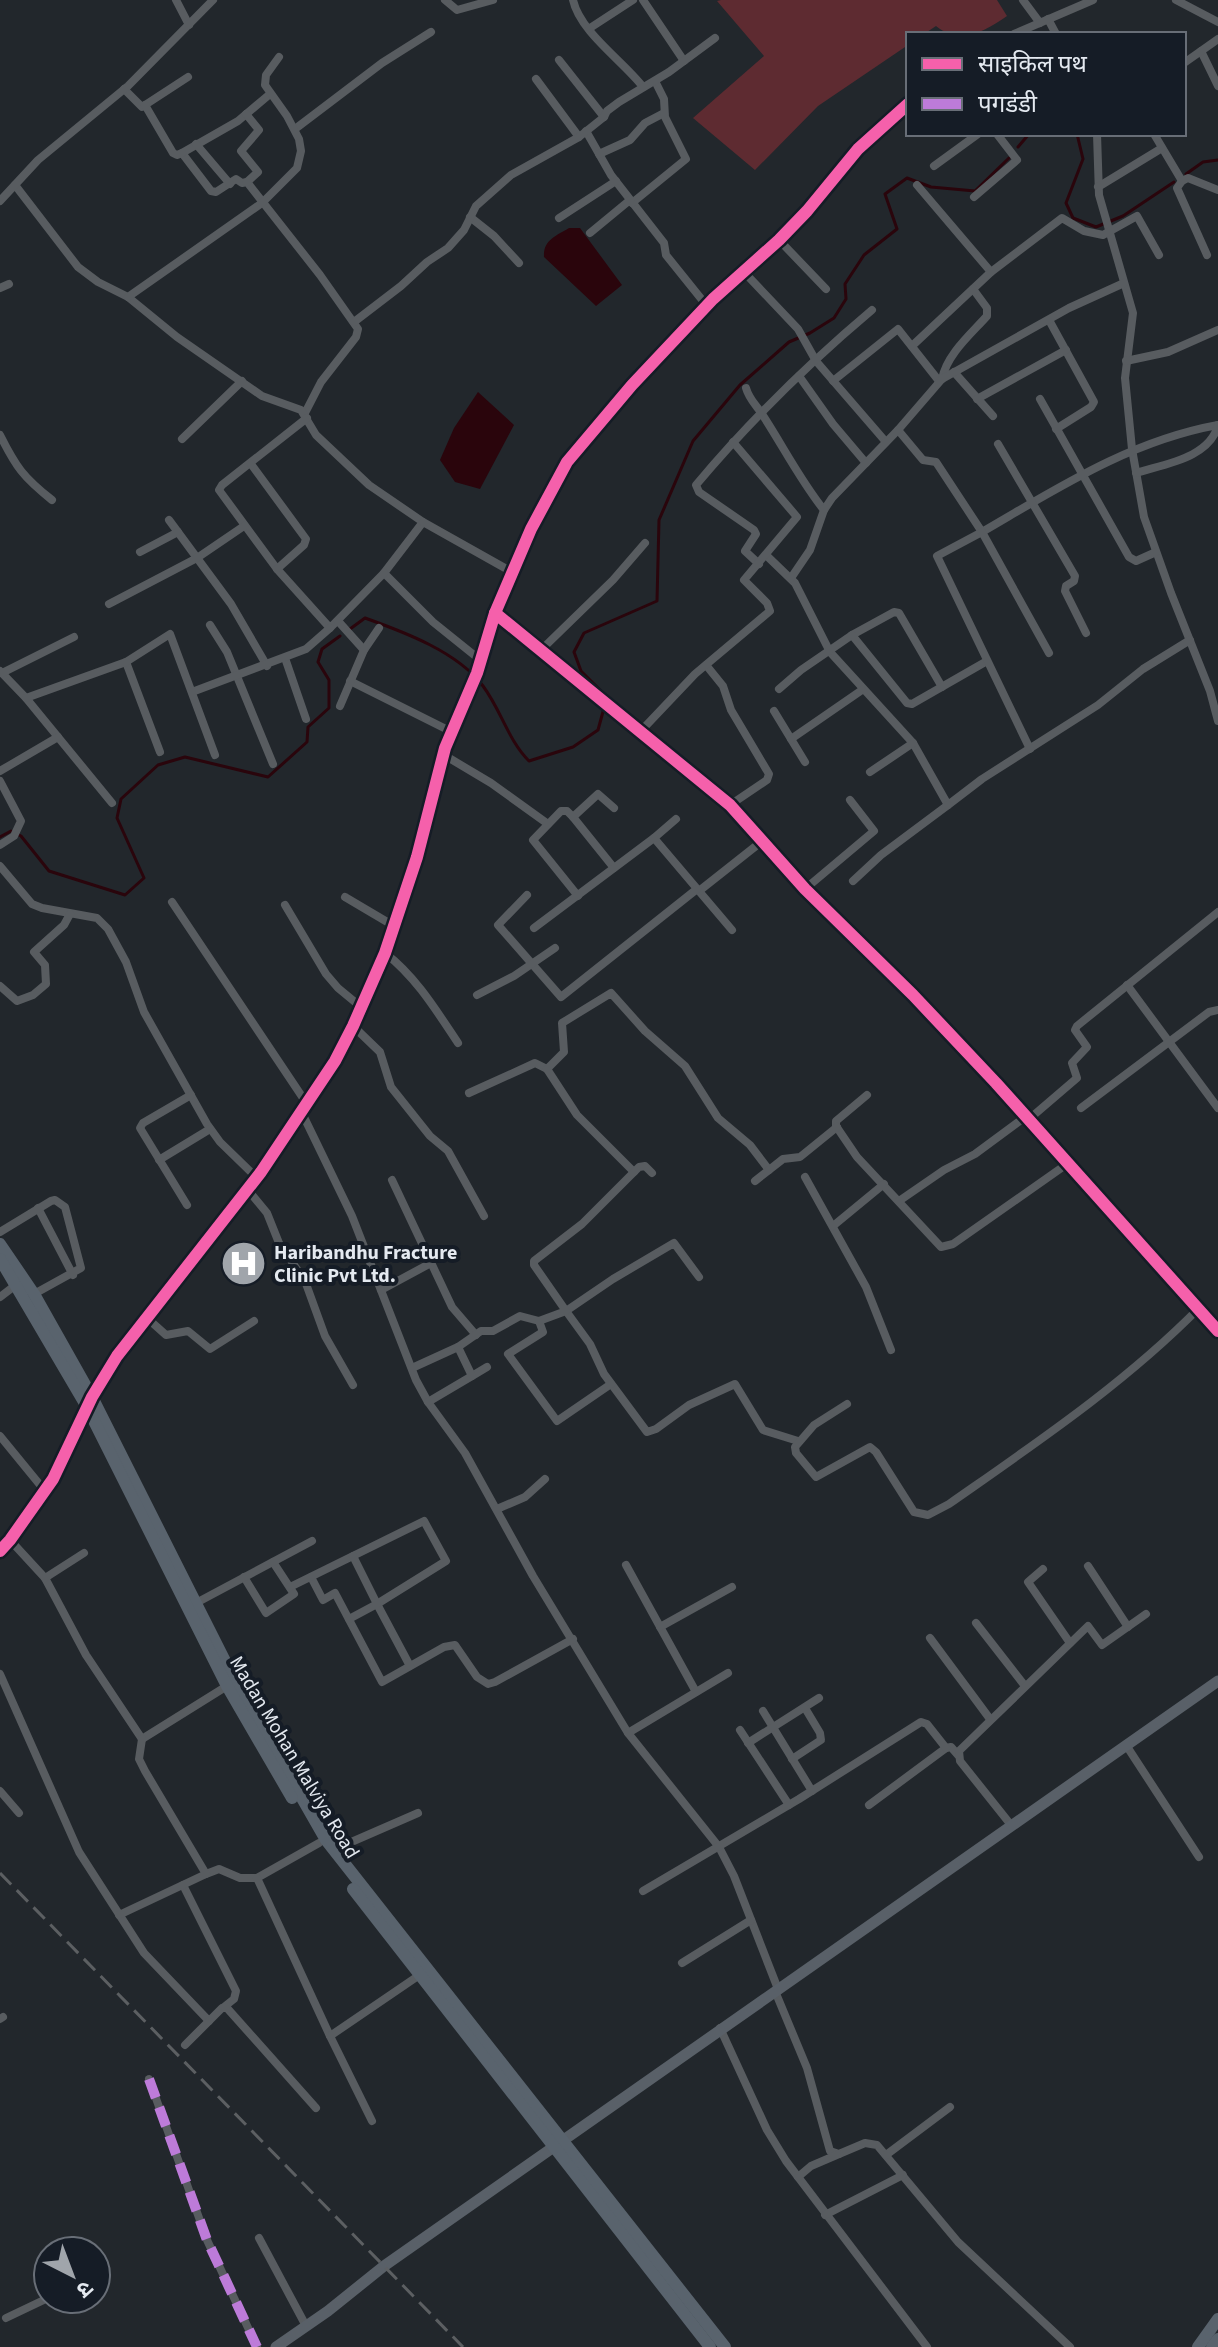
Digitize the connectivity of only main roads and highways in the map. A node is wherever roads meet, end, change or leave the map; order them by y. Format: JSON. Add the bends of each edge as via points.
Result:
{"nodes":[{"id":1,"x":0,"y":1244,"type":"edge"},
{"id":2,"x":0,"y":1259,"type":"edge"},
{"id":3,"x":90,"y":1402,"type":"junction"},
{"id":4,"x":1218,"y":1681,"type":"edge"},
{"id":5,"x":557,"y":2144,"type":"junction"},
{"id":6,"x":1218,"y":2319,"type":"edge"},
{"id":7,"x":1218,"y":2339,"type":"edge"},
{"id":8,"x":276,"y":2347,"type":"edge"},
{"id":9,"x":710,"y":2347,"type":"edge"},
{"id":10,"x":725,"y":2347,"type":"edge"},
{"id":11,"x":1198,"y":2347,"type":"edge"},
{"id":12,"x":1212,"y":2347,"type":"edge"}],
"edges":[{"from":1,"to":3,"type":"highway","name":"Madan Mohan Malviya Road","via":[[34,1294]]},
{"from":2,"to":3,"type":"highway","name":"Madan Mohan Malviya Road"},
{"from":3,"to":5,"type":"highway","via":[[235,1681],[333,1850]]},
{"from":3,"to":5,"type":"highway","name":"Madan Mohan Malviya Road","via":[[227,1686],[319,1843]]},
{"from":4,"to":5,"type":"main road"},
{"from":5,"to":8,"type":"main road"},
{"from":5,"to":9,"type":"highway","name":"Madan Mohan Malviya Road"},
{"from":5,"to":10,"type":"highway"},
{"from":6,"to":11,"type":"highway"},
{"from":7,"to":12,"type":"highway"}]}
